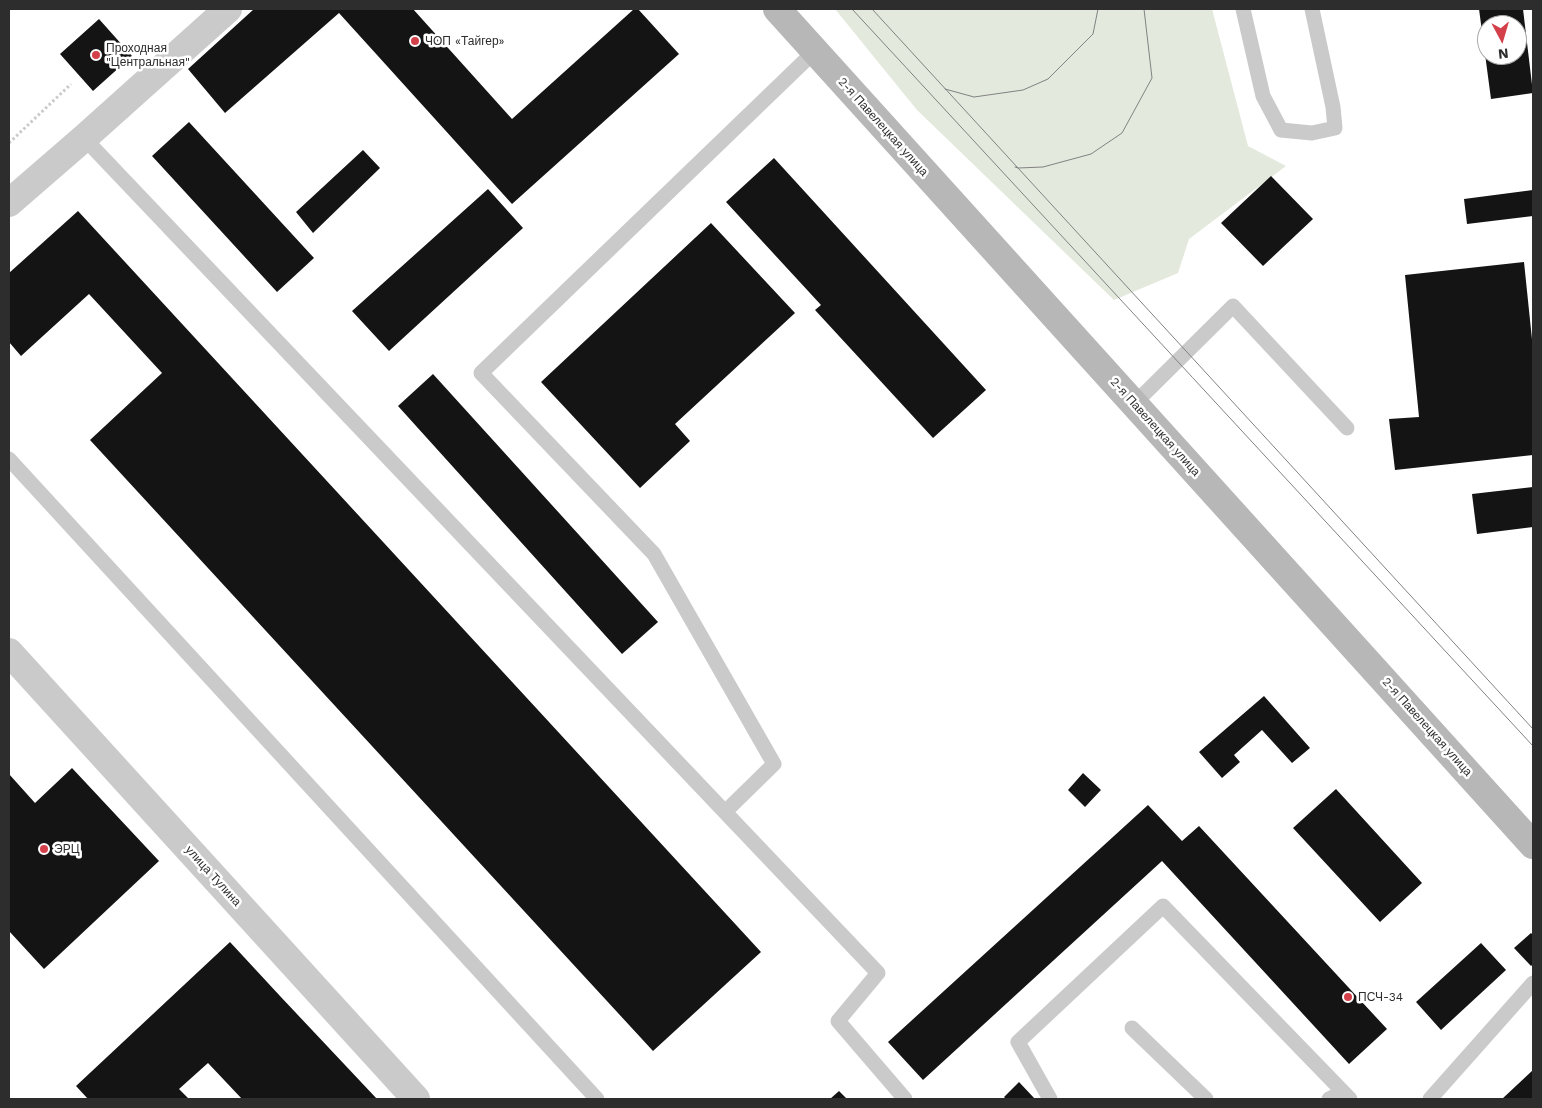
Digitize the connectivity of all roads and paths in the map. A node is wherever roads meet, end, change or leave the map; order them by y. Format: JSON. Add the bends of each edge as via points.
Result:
{"nodes":[{"id":1,"x":228,"y":9,"type":"edge"},
{"id":2,"x":777,"y":9,"type":"edge"},
{"id":3,"x":1243,"y":9,"type":"edge"},
{"id":4,"x":1312,"y":9,"type":"edge"},
{"id":5,"x":815,"y":51,"type":"junction"},
{"id":6,"x":71,"y":84,"type":"dead end"},
{"id":7,"x":84,"y":138,"type":"junction"},
{"id":8,"x":9,"y":143,"type":"edge"},
{"id":9,"x":9,"y":203,"type":"edge"},
{"id":10,"x":1134,"y":404,"type":"junction"},
{"id":11,"x":1347,"y":428,"type":"dead end"},
{"id":12,"x":9,"y":459,"type":"edge"},
{"id":13,"x":9,"y":652,"type":"edge"},
{"id":14,"x":725,"y":812,"type":"junction"},
{"id":15,"x":1533,"y":845,"type":"edge"},
{"id":16,"x":1533,"y":983,"type":"edge"},
{"id":17,"x":1132,"y":1028,"type":"dead end"},
{"id":18,"x":1347,"y":1096,"type":"edge"},
{"id":19,"x":416,"y":1099,"type":"edge"},
{"id":20,"x":597,"y":1099,"type":"edge"},
{"id":21,"x":905,"y":1099,"type":"edge"},
{"id":22,"x":1050,"y":1099,"type":"edge"},
{"id":23,"x":1206,"y":1099,"type":"edge"},
{"id":24,"x":1329,"y":1099,"type":"edge"},
{"id":25,"x":1430,"y":1099,"type":"edge"}],
"edges":[{"from":1,"to":7,"type":"street"},
{"from":2,"to":5,"type":"main road","name":"2-я Павелецкая улица"},
{"from":3,"to":4,"type":"lane","via":[[1263,96],[1281,130],[1312,133],[1335,128]]},
{"from":5,"to":10,"type":"main road","name":"2-я Павелецкая улица"},
{"from":5,"to":14,"type":"lane","via":[[481,373],[654,554],[774,764]]},
{"from":6,"to":8,"type":"path"},
{"from":7,"to":9,"type":"street"},
{"from":7,"to":14,"type":"lane"},
{"from":10,"to":11,"type":"lane","via":[[1233,306]]},
{"from":10,"to":15,"type":"main road","name":"2-я Павелецкая улица"},
{"from":12,"to":20,"type":"lane"},
{"from":13,"to":19,"type":"street","name":"улица Тулина"},
{"from":14,"to":21,"type":"lane","via":[[878,972],[838,1021]]},
{"from":16,"to":25,"type":"lane"},
{"from":17,"to":23,"type":"lane"},
{"from":18,"to":22,"type":"lane","via":[[1163,906],[1018,1042]]},
{"from":18,"to":24,"type":"lane"}]}
